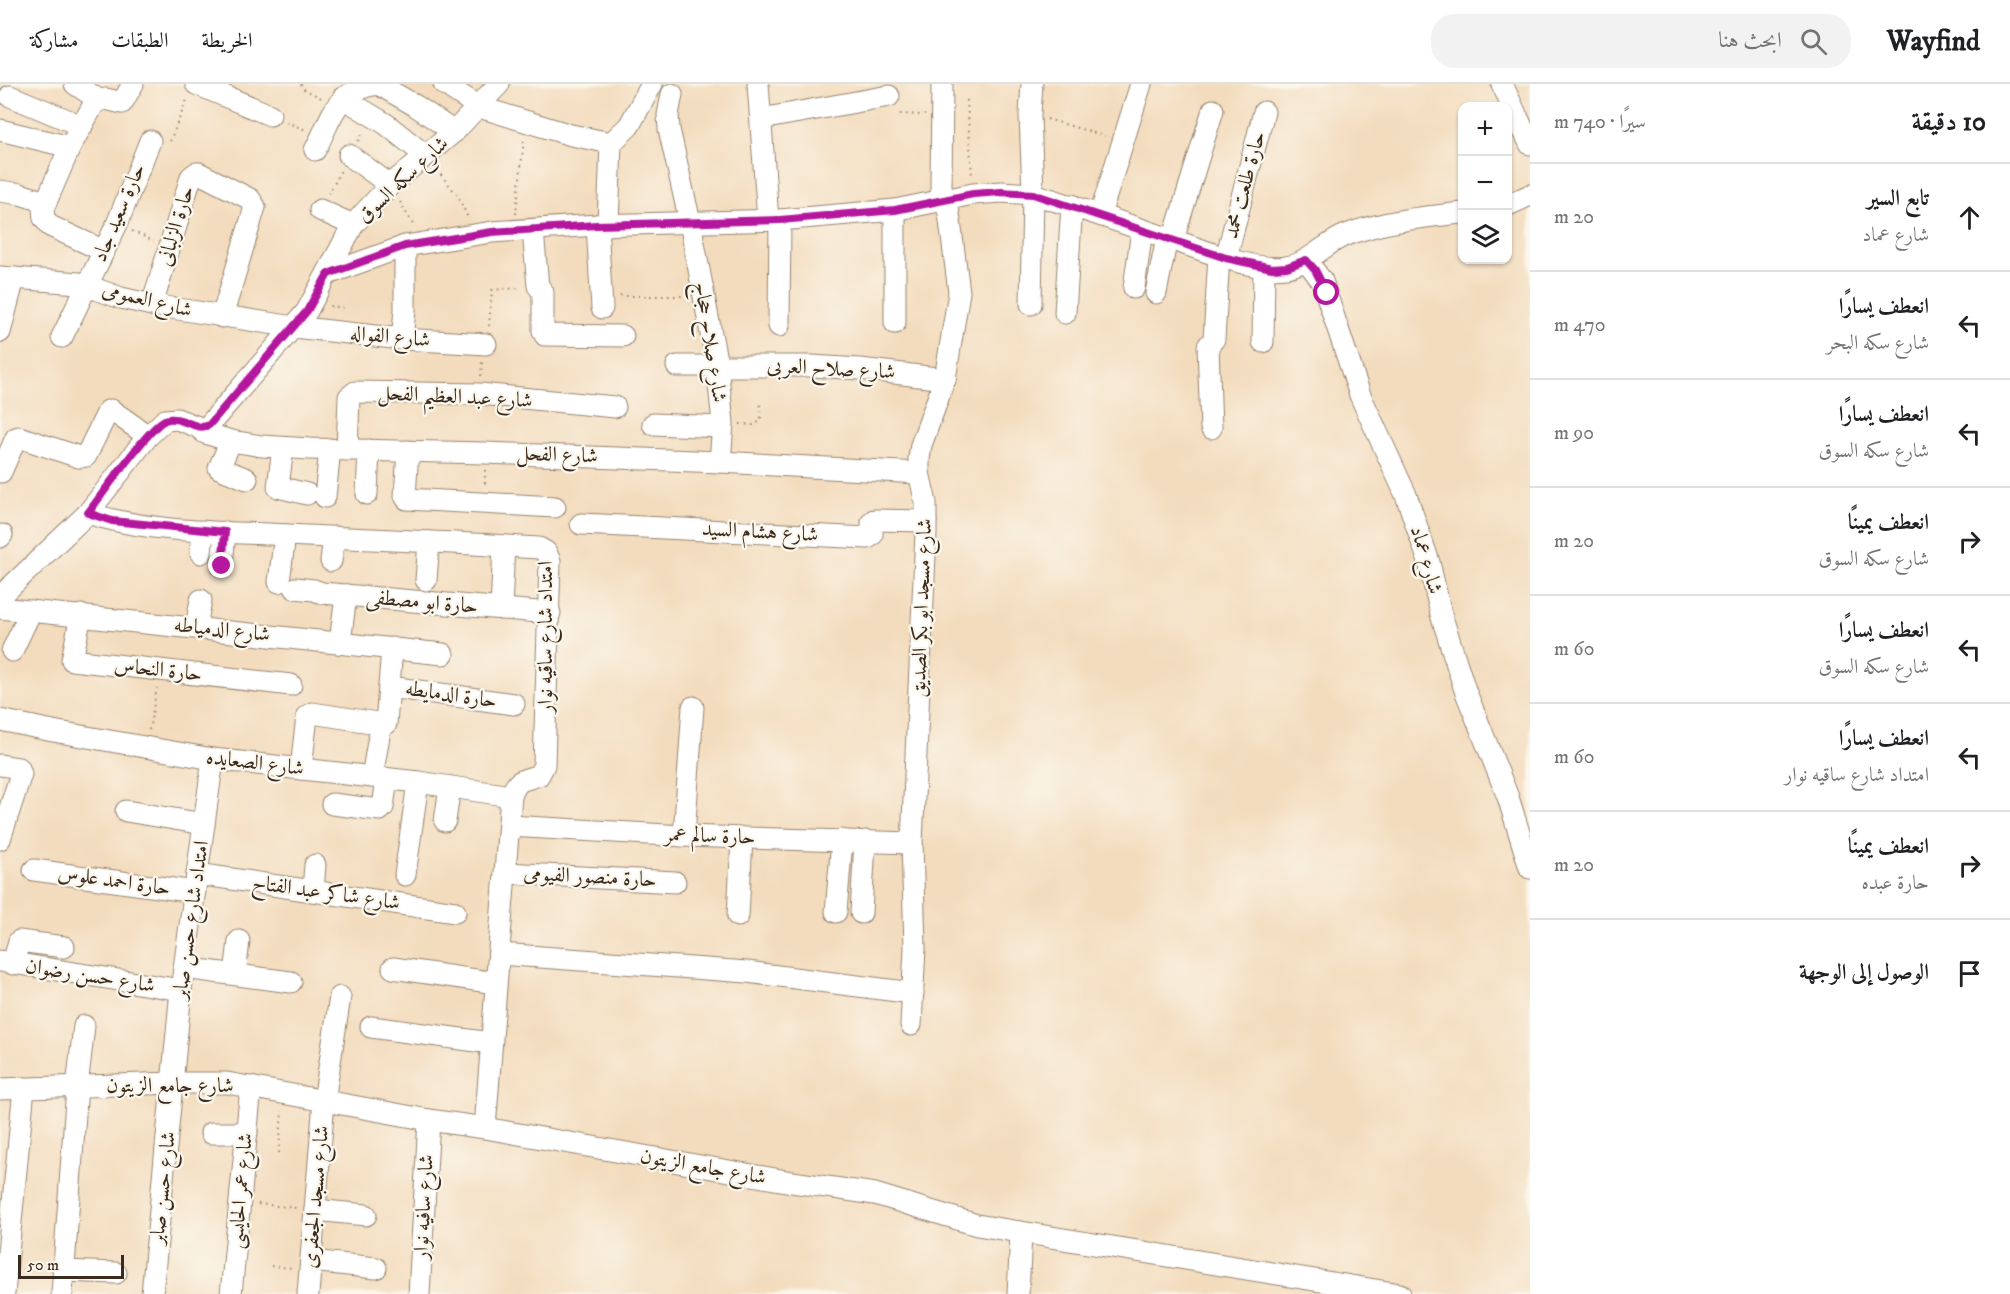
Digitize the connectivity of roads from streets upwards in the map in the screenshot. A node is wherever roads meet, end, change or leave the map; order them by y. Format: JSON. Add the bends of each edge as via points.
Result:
{"nodes":[{"id":1,"x":75,"y":84,"type":"edge"},
{"id":2,"x":133,"y":84,"type":"edge"},
{"id":3,"x":444,"y":84,"type":"edge"},
{"id":4,"x":499,"y":84,"type":"edge"},
{"id":5,"x":652,"y":84,"type":"edge"},
{"id":6,"x":758,"y":84,"type":"edge"},
{"id":7,"x":942,"y":84,"type":"edge"},
{"id":8,"x":1032,"y":84,"type":"edge"},
{"id":9,"x":1141,"y":84,"type":"edge"},
{"id":10,"x":1502,"y":84,"type":"edge"},
{"id":11,"x":193,"y":89,"type":"edge"},
{"id":12,"x":672,"y":94,"type":"dead end"},
{"id":13,"x":10,"y":96,"type":"dead end"},
{"id":14,"x":99,"y":100,"type":"junction"},
{"id":15,"x":340,"y":102,"type":"junction"},
{"id":16,"x":894,"y":105,"type":"road end"},
{"id":17,"x":479,"y":107,"type":"junction"},
{"id":18,"x":1213,"y":110,"type":"dead end"},
{"id":19,"x":1264,"y":112,"type":"dead end"},
{"id":20,"x":270,"y":115,"type":"road end"},
{"id":21,"x":760,"y":119,"type":"junction"},
{"id":22,"x":82,"y":126,"type":"junction"},
{"id":23,"x":0,"y":130,"type":"edge"},
{"id":24,"x":454,"y":132,"type":"junction"},
{"id":25,"x":160,"y":141,"type":"road end"},
{"id":26,"x":611,"y":143,"type":"junction"},
{"id":27,"x":318,"y":144,"type":"road end"},
{"id":28,"x":1530,"y":144,"type":"edge"},
{"id":29,"x":70,"y":147,"type":"junction"},
{"id":30,"x":349,"y":155,"type":"dead end"},
{"id":31,"x":426,"y":156,"type":"junction"},
{"id":32,"x":390,"y":185,"type":"junction"},
{"id":33,"x":0,"y":191,"type":"edge"},
{"id":34,"x":1033,"y":194,"type":"junction"},
{"id":35,"x":1530,"y":195,"type":"edge"},
{"id":36,"x":944,"y":199,"type":"junction"},
{"id":37,"x":46,"y":202,"type":"junction"},
{"id":38,"x":1512,"y":203,"type":"edge"},
{"id":39,"x":1072,"y":205,"type":"junction"},
{"id":40,"x":320,"y":210,"type":"dead end"},
{"id":41,"x":895,"y":210,"type":"junction"},
{"id":42,"x":1458,"y":213,"type":"edge"},
{"id":43,"x":1100,"y":215,"type":"junction"},
{"id":44,"x":774,"y":220,"type":"junction"},
{"id":45,"x":690,"y":222,"type":"junction"},
{"id":46,"x":353,"y":225,"type":"junction"},
{"id":47,"x":603,"y":225,"type":"junction"},
{"id":48,"x":1142,"y":230,"type":"junction"},
{"id":49,"x":523,"y":231,"type":"junction"},
{"id":50,"x":1170,"y":239,"type":"junction"},
{"id":51,"x":414,"y":245,"type":"junction"},
{"id":52,"x":104,"y":250,"type":"junction"},
{"id":53,"x":1222,"y":257,"type":"junction"},
{"id":54,"x":1306,"y":260,"type":"junction"},
{"id":55,"x":1264,"y":267,"type":"junction"},
{"id":56,"x":328,"y":274,"type":"junction"},
{"id":57,"x":7,"y":277,"type":"edge"},
{"id":58,"x":88,"y":286,"type":"junction"},
{"id":59,"x":1134,"y":288,"type":"dead end"},
{"id":60,"x":1156,"y":293,"type":"dead end"},
{"id":61,"x":602,"y":302,"type":"road end"},
{"id":62,"x":1031,"y":304,"type":"dead end"},
{"id":63,"x":152,"y":305,"type":"junction"},
{"id":64,"x":1065,"y":314,"type":"dead end"},
{"id":65,"x":222,"y":317,"type":"junction"},
{"id":66,"x":895,"y":323,"type":"dead end"},
{"id":67,"x":779,"y":326,"type":"dead end"},
{"id":68,"x":294,"y":327,"type":"junction"},
{"id":69,"x":0,"y":332,"type":"edge"},
{"id":70,"x":623,"y":336,"type":"dead end"},
{"id":71,"x":62,"y":337,"type":"dead end"},
{"id":72,"x":402,"y":339,"type":"junction"},
{"id":73,"x":1263,"y":342,"type":"dead end"},
{"id":74,"x":486,"y":344,"type":"road end"},
{"id":75,"x":717,"y":365,"type":"junction"},
{"id":76,"x":677,"y":366,"type":"dead end"},
{"id":77,"x":945,"y":379,"type":"junction"},
{"id":78,"x":615,"y":407,"type":"dead end"},
{"id":79,"x":653,"y":424,"type":"dead end"},
{"id":80,"x":722,"y":425,"type":"junction"},
{"id":81,"x":198,"y":427,"type":"junction"},
{"id":82,"x":1211,"y":428,"type":"dead end"},
{"id":83,"x":148,"y":436,"type":"junction"},
{"id":84,"x":231,"y":441,"type":"junction"},
{"id":85,"x":283,"y":447,"type":"junction"},
{"id":86,"x":338,"y":449,"type":"junction"},
{"id":87,"x":369,"y":450,"type":"junction"},
{"id":88,"x":408,"y":451,"type":"junction"},
{"id":89,"x":720,"y":462,"type":"junction"},
{"id":90,"x":1,"y":472,"type":"edge"},
{"id":91,"x":919,"y":473,"type":"junction"},
{"id":92,"x":247,"y":479,"type":"dead end"},
{"id":93,"x":367,"y":494,"type":"dead end"},
{"id":94,"x":555,"y":507,"type":"dead end"},
{"id":95,"x":88,"y":513,"type":"junction"},
{"id":96,"x":926,"y":521,"type":"junction"},
{"id":97,"x":581,"y":524,"type":"dead end"},
{"id":98,"x":203,"y":531,"type":"junction"},
{"id":99,"x":225,"y":532,"type":"junction"},
{"id":100,"x":285,"y":535,"type":"junction"},
{"id":101,"x":334,"y":537,"type":"junction"},
{"id":102,"x":429,"y":542,"type":"junction"},
{"id":103,"x":504,"y":546,"type":"junction"},
{"id":104,"x":201,"y":553,"type":"dead end"},
{"id":105,"x":331,"y":561,"type":"dead end"},
{"id":106,"x":222,"y":566,"type":"dead end"},
{"id":107,"x":426,"y":580,"type":"dead end"},
{"id":108,"x":346,"y":596,"type":"junction"},
{"id":109,"x":0,"y":597,"type":"edge"},
{"id":110,"x":201,"y":600,"type":"dead end"},
{"id":111,"x":0,"y":608,"type":"edge"},
{"id":112,"x":501,"y":609,"type":"junction"},
{"id":113,"x":31,"y":610,"type":"junction"},
{"id":114,"x":550,"y":613,"type":"junction"},
{"id":115,"x":81,"y":615,"type":"junction"},
{"id":116,"x":196,"y":627,"type":"junction"},
{"id":117,"x":340,"y":643,"type":"junction"},
{"id":118,"x":392,"y":648,"type":"junction"},
{"id":119,"x":12,"y":651,"type":"dead end"},
{"id":120,"x":443,"y":654,"type":"dead end"},
{"id":121,"x":291,"y":685,"type":"dead end"},
{"id":122,"x":388,"y":687,"type":"junction"},
{"id":123,"x":514,"y":704,"type":"dead end"},
{"id":124,"x":693,"y":707,"type":"dead end"},
{"id":125,"x":0,"y":720,"type":"edge"},
{"id":126,"x":386,"y":724,"type":"dead end"},
{"id":127,"x":213,"y":759,"type":"junction"},
{"id":128,"x":9,"y":766,"type":"edge"},
{"id":129,"x":301,"y":769,"type":"junction"},
{"id":130,"x":379,"y":778,"type":"junction"},
{"id":131,"x":418,"y":782,"type":"junction"},
{"id":132,"x":450,"y":787,"type":"junction"},
{"id":133,"x":511,"y":796,"type":"junction"},
{"id":134,"x":332,"y":804,"type":"dead end"},
{"id":135,"x":126,"y":811,"type":"dead end"},
{"id":136,"x":445,"y":821,"type":"dead end"},
{"id":137,"x":204,"y":824,"type":"junction"},
{"id":138,"x":509,"y":826,"type":"junction"},
{"id":139,"x":684,"y":836,"type":"junction"},
{"id":140,"x":742,"y":838,"type":"junction"},
{"id":141,"x":0,"y":839,"type":"edge"},
{"id":142,"x":842,"y":840,"type":"junction"},
{"id":143,"x":865,"y":841,"type":"junction"},
{"id":144,"x":912,"y":843,"type":"junction"},
{"id":145,"x":315,"y":865,"type":"dead end"},
{"id":146,"x":1530,"y":868,"type":"edge"},
{"id":147,"x":34,"y":870,"type":"dead end"},
{"id":148,"x":506,"y":873,"type":"junction"},
{"id":149,"x":405,"y":875,"type":"dead end"},
{"id":150,"x":675,"y":882,"type":"dead end"},
{"id":151,"x":196,"y":883,"type":"junction"},
{"id":152,"x":313,"y":891,"type":"junction"},
{"id":153,"x":455,"y":912,"type":"dead end"},
{"id":154,"x":836,"y":912,"type":"dead end"},
{"id":155,"x":861,"y":913,"type":"dead end"},
{"id":156,"x":738,"y":916,"type":"dead end"},
{"id":157,"x":239,"y":941,"type":"dead end"},
{"id":158,"x":63,"y":947,"type":"dead end"},
{"id":159,"x":498,"y":954,"type":"junction"},
{"id":160,"x":6,"y":963,"type":"edge"},
{"id":161,"x":184,"y":968,"type":"junction"},
{"id":162,"x":393,"y":968,"type":"dead end"},
{"id":163,"x":235,"y":974,"type":"junction"},
{"id":164,"x":291,"y":982,"type":"dead end"},
{"id":165,"x":496,"y":983,"type":"junction"},
{"id":166,"x":181,"y":990,"type":"junction"},
{"id":167,"x":913,"y":993,"type":"junction"},
{"id":168,"x":340,"y":997,"type":"dead end"},
{"id":169,"x":911,"y":1025,"type":"dead end"},
{"id":170,"x":84,"y":1026,"type":"dead end"},
{"id":171,"x":371,"y":1027,"type":"dead end"},
{"id":172,"x":491,"y":1043,"type":"junction"},
{"id":173,"x":173,"y":1083,"type":"junction"},
{"id":174,"x":77,"y":1087,"type":"junction"},
{"id":175,"x":251,"y":1087,"type":"junction"},
{"id":176,"x":24,"y":1088,"type":"junction"},
{"id":177,"x":0,"y":1089,"type":"edge"},
{"id":178,"x":324,"y":1101,"type":"junction"},
{"id":179,"x":429,"y":1120,"type":"junction"},
{"id":180,"x":485,"y":1128,"type":"junction"},
{"id":181,"x":211,"y":1133,"type":"dead end"},
{"id":182,"x":247,"y":1133,"type":"junction"},
{"id":183,"x":315,"y":1210,"type":"junction"},
{"id":184,"x":366,"y":1215,"type":"dead end"},
{"id":185,"x":1021,"y":1233,"type":"junction"},
{"id":186,"x":311,"y":1265,"type":"junction"},
{"id":187,"x":376,"y":1268,"type":"dead end"},
{"id":188,"x":63,"y":1271,"type":"junction"},
{"id":189,"x":116,"y":1273,"type":"dead end"},
{"id":190,"x":4,"y":1294,"type":"edge"},
{"id":191,"x":62,"y":1294,"type":"edge"},
{"id":192,"x":152,"y":1294,"type":"edge"},
{"id":193,"x":231,"y":1294,"type":"edge"},
{"id":194,"x":308,"y":1294,"type":"edge"},
{"id":195,"x":419,"y":1294,"type":"edge"},
{"id":196,"x":1018,"y":1294,"type":"edge"},
{"id":197,"x":1400,"y":1294,"type":"edge"}],
"edges":[{"from":1,"to":14,"type":"street"},
{"from":2,"to":14,"type":"street","via":[[122,103]]},
{"from":3,"to":17,"type":"street"},
{"from":4,"to":17,"type":"street","name":"شارع سكه السوق"},
{"from":5,"to":26,"type":"street","via":[[629,126]]},
{"from":6,"to":21,"type":"street"},
{"from":7,"to":36,"type":"street","name":"شارع مسجد ابو بكر الصديق"},
{"from":8,"to":34,"type":"street"},
{"from":9,"to":43,"type":"street"},
{"from":10,"to":28,"type":"street"},
{"from":11,"to":20,"type":"street"},
{"from":12,"to":45,"type":"street","name":"شارع صلاح حجاج","via":[[669,129]]},
{"from":13,"to":22,"type":"street"},
{"from":14,"to":22,"type":"street"},
{"from":15,"to":24,"type":"street","via":[[359,88],[378,84]]},
{"from":15,"to":27,"type":"street"},
{"from":15,"to":31,"type":"street","via":[[386,123]]},
{"from":16,"to":21,"type":"street"},
{"from":17,"to":24,"type":"street","name":"شارع سكه السوق"},
{"from":17,"to":26,"type":"street"},
{"from":18,"to":50,"type":"street"},
{"from":19,"to":53,"type":"street","name":"حارة طلعت محمد"},
{"from":21,"to":44,"type":"street"},
{"from":22,"to":29,"type":"street"},
{"from":23,"to":29,"type":"street"},
{"from":24,"to":31,"type":"street","name":"شارع سكه السوق"},
{"from":25,"to":52,"type":"street","name":"حارة سعيد جاد"},
{"from":26,"to":47,"type":"street"},
{"from":29,"to":37,"type":"street"},
{"from":30,"to":32,"type":"street"},
{"from":31,"to":32,"type":"street","name":"شارع سكه السوق"},
{"from":32,"to":46,"type":"street","name":"شارع سكه السوق"},
{"from":33,"to":37,"type":"street"},
{"from":34,"to":36,"type":"street","via":[[1001,192]]},
{"from":34,"to":39,"type":"street"},
{"from":34,"to":62,"type":"street"},
{"from":35,"to":38,"type":"street"},
{"from":36,"to":41,"type":"street"},
{"from":36,"to":77,"type":"street","name":"شارع مسجد ابو بكر الصديق","via":[[959,291]]},
{"from":37,"to":52,"type":"street","via":[[43,209],[50,226]]},
{"from":39,"to":43,"type":"street"},
{"from":39,"to":64,"type":"street"},
{"from":40,"to":46,"type":"street"},
{"from":41,"to":44,"type":"street"},
{"from":41,"to":66,"type":"street"},
{"from":42,"to":54,"type":"street","via":[[1367,228],[1344,236]]},
{"from":43,"to":48,"type":"street"},
{"from":44,"to":45,"type":"street"},
{"from":44,"to":67,"type":"street"},
{"from":45,"to":47,"type":"street"},
{"from":45,"to":75,"type":"street","name":"شارع صلاح حجاج"},
{"from":46,"to":56,"type":"street","name":"شارع سكه السوق"},
{"from":47,"to":49,"type":"street"},
{"from":47,"to":61,"type":"street"},
{"from":48,"to":50,"type":"street"},
{"from":48,"to":59,"type":"street"},
{"from":49,"to":51,"type":"street"},
{"from":49,"to":70,"type":"street","via":[[538,287],[543,292],[544,335]]},
{"from":50,"to":53,"type":"street"},
{"from":50,"to":60,"type":"street"},
{"from":51,"to":56,"type":"street"},
{"from":51,"to":72,"type":"street"},
{"from":52,"to":58,"type":"street","name":"حارة سعيد جاد"},
{"from":53,"to":55,"type":"street"},
{"from":53,"to":82,"type":"street","name":"حارة طلعت محمد","via":[[1214,339],[1208,346]]},
{"from":54,"to":55,"type":"street","via":[[1287,267]]},
{"from":54,"to":146,"type":"street","name":"شارع عماد","via":[[1322,281],[1360,395],[1406,495],[1465,690],[1508,797]]},
{"from":55,"to":73,"type":"street"},
{"from":56,"to":68,"type":"street","name":"شارع سكه السوق"},
{"from":57,"to":58,"type":"street","name":"شارع العمومى"},
{"from":57,"to":69,"type":"street"},
{"from":58,"to":63,"type":"street","name":"شارع العمومى"},
{"from":58,"to":71,"type":"street","name":"حارة سعيد جاد"},
{"from":63,"to":65,"type":"street","name":"شارع العمومى"},
{"from":63,"to":65,"type":"street","name":"حارة الزلبانى","via":[[193,174],[200,173],[255,203]]},
{"from":65,"to":68,"type":"street","name":"شارع العمومى"},
{"from":68,"to":72,"type":"street","name":"شارع الفواله"},
{"from":68,"to":81,"type":"street","name":"شارع سكه السوق","via":[[209,425]]},
{"from":72,"to":74,"type":"street","name":"شارع الفواله"},
{"from":75,"to":76,"type":"street","name":"شارع صلاح العربى"},
{"from":75,"to":77,"type":"street","name":"شارع صلاح العربى","via":[[813,366]]},
{"from":75,"to":80,"type":"street","name":"شارع صلاح حجاج"},
{"from":77,"to":91,"type":"street","name":"شارع مسجد ابو بكر الصديق","via":[[921,445]]},
{"from":78,"to":86,"type":"street","name":"شارع عبد العظيم الفحل","via":[[480,394],[355,392],[349,397]]},
{"from":79,"to":80,"type":"street"},
{"from":80,"to":89,"type":"street","name":"شارع صلاح حجاج"},
{"from":81,"to":83,"type":"street","via":[[177,419],[165,420]]},
{"from":81,"to":84,"type":"street","name":"شارع الفحل"},
{"from":83,"to":90,"type":"street","via":[[111,410],[86,456],[18,437]]},
{"from":83,"to":95,"type":"street"},
{"from":84,"to":85,"type":"street","name":"شارع الفحل"},
{"from":84,"to":92,"type":"street","via":[[219,468]]},
{"from":85,"to":86,"type":"street","name":"شارع الفحل"},
{"from":85,"to":86,"type":"street","name":"شارع عبد العظيم الفحل","via":[[278,487],[316,496]]},
{"from":86,"to":87,"type":"street","name":"شارع الفحل"},
{"from":87,"to":88,"type":"street","name":"شارع الفحل"},
{"from":87,"to":93,"type":"street"},
{"from":88,"to":89,"type":"street","name":"شارع الفحل"},
{"from":88,"to":94,"type":"street","via":[[407,500]]},
{"from":89,"to":91,"type":"street","name":"شارع الفحل"},
{"from":91,"to":96,"type":"street","name":"شارع مسجد ابو بكر الصديق"},
{"from":95,"to":98,"type":"street","name":"امتداد شارع ساقيه نوار","via":[[112,521]]},
{"from":95,"to":109,"type":"street"},
{"from":96,"to":97,"type":"street","name":"شارع هشام السيد","via":[[874,520],[868,538]]},
{"from":96,"to":144,"type":"street","name":"شارع مسجد ابو بكر الصديق"},
{"from":98,"to":99,"type":"street","name":"امتداد شارع ساقيه نوار"},
{"from":98,"to":104,"type":"street"},
{"from":99,"to":100,"type":"street","name":"امتداد شارع ساقيه نوار"},
{"from":99,"to":106,"type":"street"},
{"from":100,"to":101,"type":"street","name":"امتداد شارع ساقيه نوار"},
{"from":100,"to":108,"type":"street","name":"حارة ابو مصطفى","via":[[287,585]]},
{"from":101,"to":102,"type":"street","name":"امتداد شارع ساقيه نوار"},
{"from":101,"to":105,"type":"street"},
{"from":102,"to":103,"type":"street","name":"امتداد شارع ساقيه نوار"},
{"from":102,"to":107,"type":"street"},
{"from":103,"to":112,"type":"street"},
{"from":103,"to":114,"type":"street","name":"امتداد شارع ساقيه نوار","via":[[546,552],[550,561]]},
{"from":108,"to":112,"type":"street","name":"حارة ابو مصطفى"},
{"from":108,"to":117,"type":"street"},
{"from":110,"to":116,"type":"street"},
{"from":111,"to":113,"type":"street","name":"شارع الدمياطه"},
{"from":112,"to":114,"type":"street","name":"حارة ابو مصطفى"},
{"from":113,"to":115,"type":"street","name":"شارع الدمياطه"},
{"from":113,"to":119,"type":"street"},
{"from":114,"to":133,"type":"street","name":"امتداد شارع ساقيه نوار","via":[[544,765],[540,775],[519,780]]},
{"from":115,"to":116,"type":"street","name":"شارع الدمياطه"},
{"from":115,"to":121,"type":"street","name":"حارة النحاس","via":[[72,660]]},
{"from":116,"to":117,"type":"street","name":"شارع الدمياطه"},
{"from":117,"to":118,"type":"street","name":"شارع الدمياطه"},
{"from":118,"to":120,"type":"street","name":"شارع الدمياطه"},
{"from":118,"to":122,"type":"street"},
{"from":122,"to":123,"type":"street","name":"حارة الدمايطه"},
{"from":122,"to":126,"type":"street"},
{"from":124,"to":139,"type":"street"},
{"from":125,"to":127,"type":"street","name":"شارع الصعايده"},
{"from":127,"to":129,"type":"street","name":"شارع الصعايده"},
{"from":127,"to":137,"type":"street","name":"امتداد شارع حسن صابر"},
{"from":128,"to":141,"type":"street","via":[[21,774]]},
{"from":129,"to":130,"type":"street","name":"شارع الصعايده"},
{"from":129,"to":130,"type":"street","via":[[307,716],[312,713],[377,723]]},
{"from":130,"to":131,"type":"street","name":"شارع الصعايده"},
{"from":130,"to":134,"type":"street","via":[[383,807],[380,810]]},
{"from":131,"to":132,"type":"street","name":"شارع الصعايده"},
{"from":131,"to":149,"type":"street"},
{"from":132,"to":133,"type":"street","name":"شارع الصعايده"},
{"from":132,"to":136,"type":"street"},
{"from":133,"to":138,"type":"street"},
{"from":135,"to":137,"type":"street"},
{"from":137,"to":151,"type":"street","name":"امتداد شارع حسن صابر"},
{"from":138,"to":139,"type":"street","name":"حارة سالم عمر"},
{"from":138,"to":148,"type":"street"},
{"from":139,"to":140,"type":"street","name":"حارة سالم عمر"},
{"from":140,"to":142,"type":"street","name":"حارة سالم عمر"},
{"from":140,"to":156,"type":"street"},
{"from":142,"to":143,"type":"street","name":"حارة سالم عمر"},
{"from":142,"to":154,"type":"street"},
{"from":143,"to":144,"type":"street","name":"حارة سالم عمر"},
{"from":143,"to":155,"type":"street"},
{"from":144,"to":167,"type":"street","name":"شارع مسجد ابو بكر الصديق"},
{"from":145,"to":152,"type":"street"},
{"from":147,"to":151,"type":"street","name":"حارة احمد علوس"},
{"from":148,"to":150,"type":"street","name":"حارة منصور الفيومى"},
{"from":148,"to":159,"type":"street"},
{"from":151,"to":152,"type":"street","name":"شارع شاكر عبد الفتاح"},
{"from":151,"to":161,"type":"street","name":"امتداد شارع حسن صابر"},
{"from":152,"to":153,"type":"street","name":"شارع شاكر عبد الفتاح"},
{"from":157,"to":163,"type":"street"},
{"from":158,"to":160,"type":"street","via":[[19,941]]},
{"from":159,"to":165,"type":"street"},
{"from":159,"to":167,"type":"street","via":[[747,972]]},
{"from":160,"to":166,"type":"street","name":"شارع حسن رضوان"},
{"from":161,"to":163,"type":"street"},
{"from":161,"to":166,"type":"street","name":"امتداد شارع حسن صابر"},
{"from":162,"to":165,"type":"street"},
{"from":163,"to":164,"type":"street"},
{"from":165,"to":172,"type":"street"},
{"from":166,"to":173,"type":"street","name":"امتداد شارع حسن صابر"},
{"from":167,"to":169,"type":"street","name":"شارع مسجد ابو بكر الصديق"},
{"from":168,"to":178,"type":"street","name":"شارع مسجد الجعفرى"},
{"from":170,"to":174,"type":"street"},
{"from":171,"to":172,"type":"street"},
{"from":172,"to":180,"type":"street"},
{"from":173,"to":174,"type":"street","name":"شارع جامع الزيتون"},
{"from":173,"to":175,"type":"street","name":"شارع جامع الزيتون"},
{"from":173,"to":192,"type":"street","name":"شارع حسن صابر"},
{"from":174,"to":176,"type":"street","name":"شارع جامع الزيتون"},
{"from":174,"to":188,"type":"street"},
{"from":175,"to":178,"type":"street","name":"شارع جامع الزيتون"},
{"from":175,"to":182,"type":"street","name":"شارع عمر الحايسى"},
{"from":176,"to":177,"type":"street","name":"شارع جامع الزيتون"},
{"from":176,"to":190,"type":"street"},
{"from":178,"to":179,"type":"street","name":"شارع جامع الزيتون"},
{"from":178,"to":183,"type":"street","name":"شارع مسجد الجعفرى"},
{"from":179,"to":180,"type":"street","name":"شارع جامع الزيتون"},
{"from":179,"to":195,"type":"street","name":"شارع سافيه نوار"},
{"from":180,"to":185,"type":"street","name":"شارع جامع الزيتون","via":[[875,1194],[967,1222]]},
{"from":181,"to":182,"type":"street"},
{"from":182,"to":193,"type":"street","name":"شارع عمر الحايسى"},
{"from":183,"to":184,"type":"street"},
{"from":183,"to":186,"type":"street","name":"شارع مسجد الجعفرى"},
{"from":185,"to":196,"type":"street"},
{"from":185,"to":197,"type":"street","name":"شارع جامع الزيتون"},
{"from":186,"to":187,"type":"street"},
{"from":186,"to":194,"type":"street","name":"شارع مسجد الجعفرى"},
{"from":188,"to":189,"type":"street"},
{"from":188,"to":191,"type":"street"}]}
